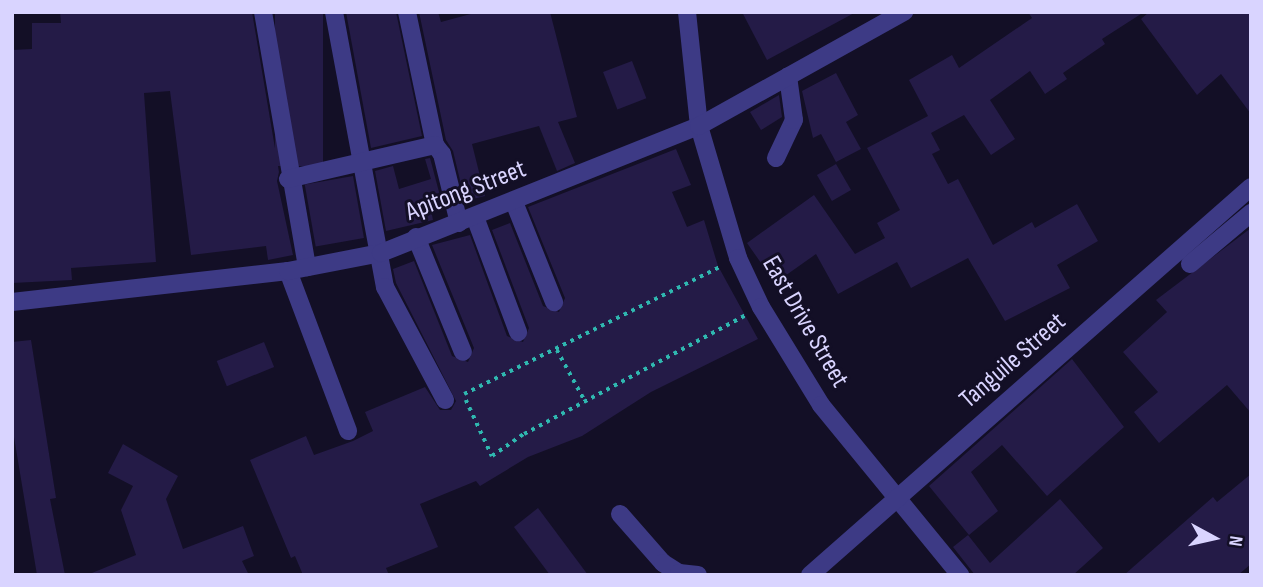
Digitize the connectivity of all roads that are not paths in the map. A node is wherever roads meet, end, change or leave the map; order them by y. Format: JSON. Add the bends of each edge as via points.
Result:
{"nodes":[{"id":1,"x":263,"y":12,"type":"edge"},
{"id":2,"x":334,"y":12,"type":"edge"},
{"id":3,"x":407,"y":12,"type":"edge"},
{"id":4,"x":687,"y":12,"type":"edge"},
{"id":5,"x":904,"y":12,"type":"edge"},
{"id":6,"x":788,"y":76,"type":"junction"},
{"id":7,"x":699,"y":126,"type":"junction"},
{"id":8,"x":435,"y":145,"type":"junction"},
{"id":9,"x":776,"y":158,"type":"dead end"},
{"id":10,"x":362,"y":162,"type":"junction"},
{"id":11,"x":288,"y":179,"type":"junction"},
{"id":12,"x":1251,"y":187,"type":"edge"},
{"id":13,"x":514,"y":202,"type":"junction"},
{"id":14,"x":1251,"y":213,"type":"edge"},
{"id":15,"x":467,"y":220,"type":"junction"},
{"id":16,"x":416,"y":237,"type":"junction"},
{"id":17,"x":381,"y":253,"type":"junction"},
{"id":18,"x":1190,"y":264,"type":"dead end"},
{"id":19,"x":307,"y":267,"type":"junction"},
{"id":20,"x":288,"y":271,"type":"junction"},
{"id":21,"x":12,"y":302,"type":"edge"},
{"id":22,"x":554,"y":302,"type":"dead end"},
{"id":23,"x":518,"y":332,"type":"dead end"},
{"id":24,"x":463,"y":352,"type":"dead end"},
{"id":25,"x":445,"y":400,"type":"road end"},
{"id":26,"x":348,"y":431,"type":"dead end"},
{"id":27,"x":896,"y":499,"type":"junction"},
{"id":28,"x":620,"y":514,"type":"dead end"},
{"id":29,"x":698,"y":575,"type":"edge"},
{"id":30,"x":810,"y":575,"type":"edge"},
{"id":31,"x":960,"y":575,"type":"edge"}],
"edges":[{"from":1,"to":11,"type":"street"},
{"from":2,"to":10,"type":"street"},
{"from":3,"to":8,"type":"street"},
{"from":4,"to":7,"type":"street","name":"East Drive Street"},
{"from":5,"to":6,"type":"street","name":"Apitong Street"},
{"from":6,"to":7,"type":"street","name":"Apitong Street"},
{"from":6,"to":9,"type":"street","via":[[794,120]]},
{"from":7,"to":13,"type":"street","name":"Apitong Street"},
{"from":7,"to":27,"type":"street","name":"East Drive Street","via":[[738,258],[761,307],[821,405]]},
{"from":8,"to":10,"type":"street"},
{"from":8,"to":15,"type":"street"},
{"from":10,"to":11,"type":"street"},
{"from":10,"to":17,"type":"street"},
{"from":11,"to":19,"type":"street"},
{"from":12,"to":27,"type":"street","name":"Tanguile Street"},
{"from":13,"to":15,"type":"street","name":"Apitong Street"},
{"from":13,"to":22,"type":"street"},
{"from":14,"to":18,"type":"street"},
{"from":15,"to":16,"type":"street","name":"Apitong Street"},
{"from":15,"to":23,"type":"street"},
{"from":16,"to":17,"type":"street","name":"Apitong Street"},
{"from":16,"to":24,"type":"street"},
{"from":17,"to":19,"type":"street","name":"Apitong Street"},
{"from":17,"to":25,"type":"street","via":[[385,287]]},
{"from":19,"to":20,"type":"street","name":"Apitong Street"},
{"from":20,"to":21,"type":"street","name":"Apitong Street"},
{"from":20,"to":26,"type":"street"},
{"from":27,"to":30,"type":"street","name":"Tanguile Street"},
{"from":27,"to":31,"type":"street","name":"East Drive Street"},
{"from":28,"to":29,"type":"street","via":[[663,563],[679,573]]}]}
